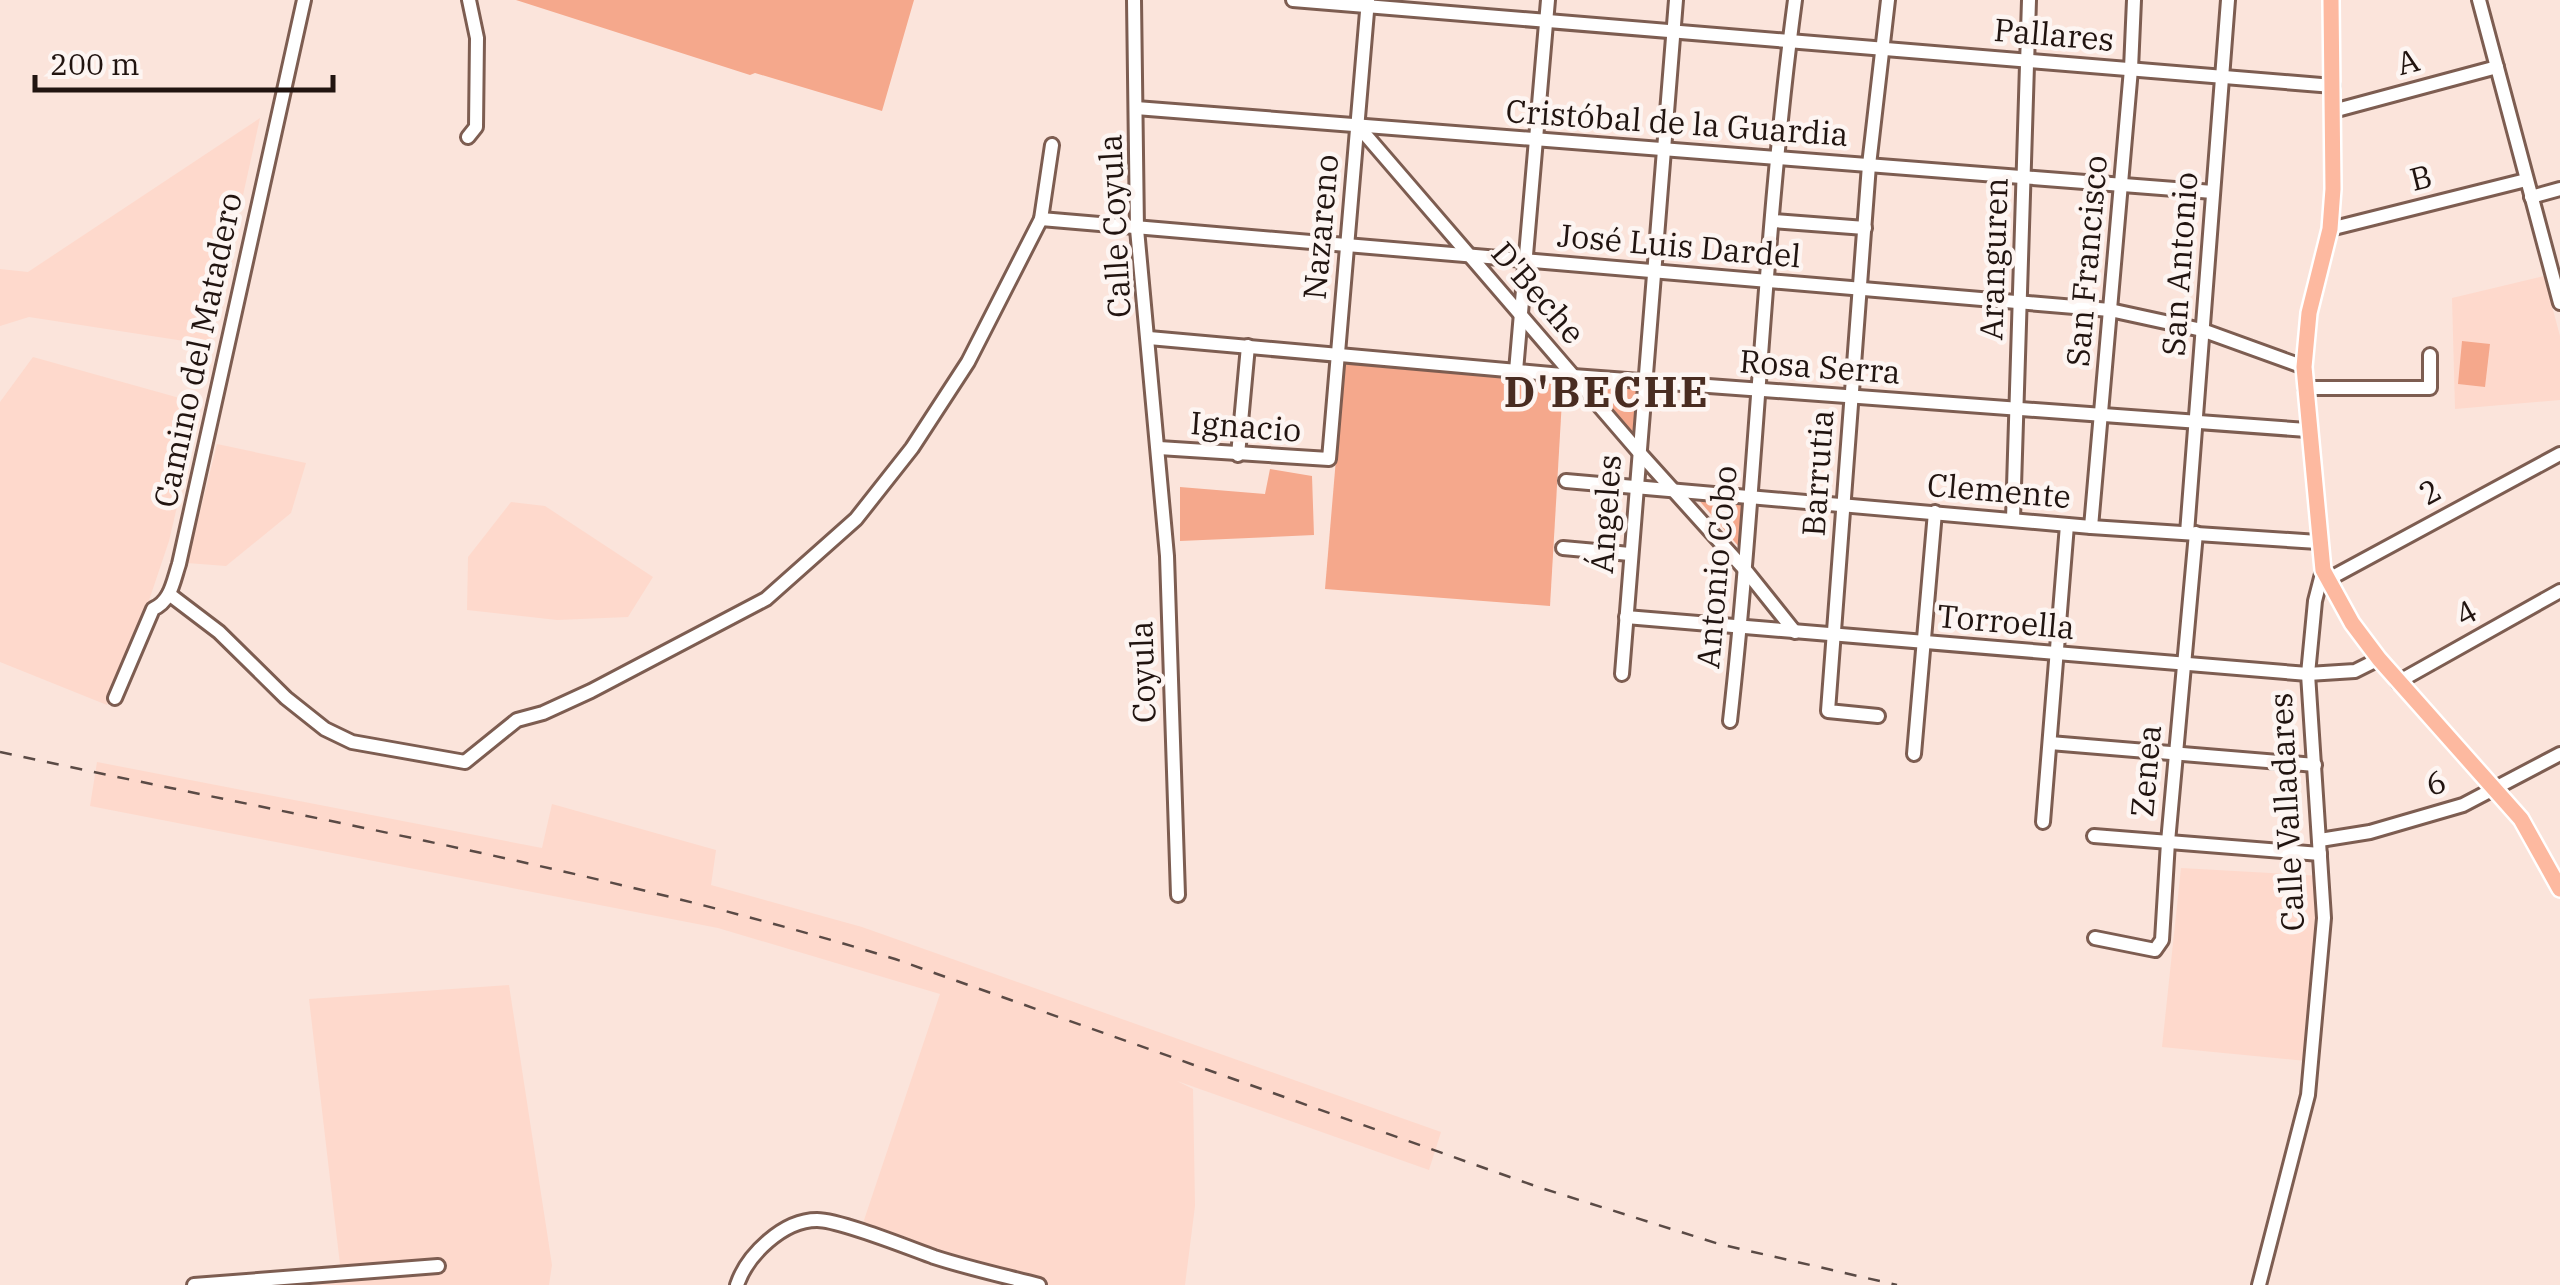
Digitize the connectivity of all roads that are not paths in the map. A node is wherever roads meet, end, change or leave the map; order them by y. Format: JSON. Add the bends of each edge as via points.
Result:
{"nodes":[{"id":1,"x":304,"y":0,"type":"edge"},
{"id":2,"x":470,"y":0,"type":"edge"},
{"id":3,"x":1134,"y":0,"type":"edge"},
{"id":4,"x":1293,"y":0,"type":"edge"},
{"id":5,"x":1548,"y":0,"type":"edge"},
{"id":6,"x":1676,"y":0,"type":"edge"},
{"id":7,"x":1795,"y":0,"type":"edge"},
{"id":8,"x":1888,"y":0,"type":"edge"},
{"id":9,"x":2029,"y":0,"type":"edge"},
{"id":10,"x":2134,"y":0,"type":"edge"},
{"id":11,"x":2228,"y":0,"type":"edge"},
{"id":12,"x":2331,"y":0,"type":"edge"},
{"id":13,"x":2479,"y":0,"type":"edge"},
{"id":14,"x":1368,"y":3,"type":"edge"},
{"id":15,"x":1547,"y":21,"type":"junction"},
{"id":16,"x":1674,"y":32,"type":"junction"},
{"id":17,"x":1790,"y":41,"type":"junction"},
{"id":18,"x":1881,"y":48,"type":"junction"},
{"id":19,"x":2030,"y":61,"type":"junction"},
{"id":20,"x":2497,"y":67,"type":"junction"},
{"id":21,"x":2132,"y":69,"type":"junction"},
{"id":22,"x":2222,"y":76,"type":"junction"},
{"id":23,"x":2333,"y":86,"type":"junction"},
{"id":24,"x":1136,"y":108,"type":"junction"},
{"id":25,"x":2333,"y":111,"type":"junction"},
{"id":26,"x":1358,"y":126,"type":"junction"},
{"id":27,"x":468,"y":136,"type":"dead end"},
{"id":28,"x":1535,"y":139,"type":"junction"},
{"id":29,"x":1052,"y":146,"type":"dead end"},
{"id":30,"x":1663,"y":149,"type":"junction"},
{"id":31,"x":1780,"y":158,"type":"junction"},
{"id":32,"x":1869,"y":165,"type":"junction"},
{"id":33,"x":2024,"y":177,"type":"junction"},
{"id":34,"x":2526,"y":180,"type":"junction"},
{"id":35,"x":2120,"y":184,"type":"junction"},
{"id":36,"x":2560,"y":190,"type":"edge"},
{"id":37,"x":2213,"y":192,"type":"junction"},
{"id":38,"x":2531,"y":197,"type":"junction"},
{"id":39,"x":1041,"y":219,"type":"junction"},
{"id":40,"x":1773,"y":221,"type":"junction"},
{"id":41,"x":1866,"y":228,"type":"junction"},
{"id":42,"x":1137,"y":229,"type":"junction"},
{"id":43,"x":2330,"y":229,"type":"junction"},
{"id":44,"x":1346,"y":245,"type":"junction"},
{"id":45,"x":1470,"y":256,"type":"junction"},
{"id":46,"x":1525,"y":261,"type":"junction"},
{"id":47,"x":1654,"y":271,"type":"junction"},
{"id":48,"x":1769,"y":281,"type":"junction"},
{"id":49,"x":1860,"y":288,"type":"junction"},
{"id":50,"x":2020,"y":303,"type":"junction"},
{"id":51,"x":2560,"y":304,"type":"edge"},
{"id":52,"x":2110,"y":310,"type":"junction"},
{"id":53,"x":1520,"y":315,"type":"junction"},
{"id":54,"x":2202,"y":330,"type":"junction"},
{"id":55,"x":1149,"y":338,"type":"junction"},
{"id":56,"x":1248,"y":346,"type":"junction"},
{"id":57,"x":2430,"y":354,"type":"dead end"},
{"id":58,"x":1338,"y":355,"type":"junction"},
{"id":59,"x":2304,"y":368,"type":"junction"},
{"id":60,"x":1516,"y":370,"type":"junction"},
{"id":61,"x":1573,"y":376,"type":"junction"},
{"id":62,"x":1645,"y":381,"type":"junction"},
{"id":63,"x":2305,"y":388,"type":"junction"},
{"id":64,"x":1758,"y":390,"type":"junction"},
{"id":65,"x":1852,"y":396,"type":"junction"},
{"id":66,"x":2016,"y":409,"type":"junction"},
{"id":67,"x":2102,"y":415,"type":"junction"},
{"id":68,"x":2196,"y":422,"type":"junction"},
{"id":69,"x":2308,"y":430,"type":"junction"},
{"id":70,"x":1159,"y":448,"type":"junction"},
{"id":71,"x":1638,"y":451,"type":"junction"},
{"id":72,"x":1238,"y":454,"type":"junction"},
{"id":73,"x":2560,"y":454,"type":"edge"},
{"id":74,"x":1329,"y":459,"type":"joint"},
{"id":75,"x":1566,"y":481,"type":"dead end"},
{"id":76,"x":1636,"y":486,"type":"junction"},
{"id":77,"x":1674,"y":490,"type":"junction"},
{"id":78,"x":1752,"y":496,"type":"junction"},
{"id":79,"x":1844,"y":505,"type":"junction"},
{"id":80,"x":1935,"y":512,"type":"junction"},
{"id":81,"x":2014,"y":519,"type":"junction"},
{"id":82,"x":2067,"y":524,"type":"junction"},
{"id":83,"x":2091,"y":526,"type":"junction"},
{"id":84,"x":2192,"y":533,"type":"junction"},
{"id":85,"x":2318,"y":542,"type":"junction"},
{"id":86,"x":1563,"y":548,"type":"dead end"},
{"id":87,"x":1630,"y":554,"type":"junction"},
{"id":88,"x":1747,"y":572,"type":"junction"},
{"id":89,"x":2325,"y":575,"type":"junction"},
{"id":90,"x":2560,"y":591,"type":"edge"},
{"id":91,"x":169,"y":594,"type":"junction"},
{"id":92,"x":1626,"y":617,"type":"junction"},
{"id":93,"x":1741,"y":627,"type":"junction"},
{"id":94,"x":1796,"y":632,"type":"junction"},
{"id":95,"x":1834,"y":636,"type":"junction"},
{"id":96,"x":1924,"y":643,"type":"junction"},
{"id":97,"x":2058,"y":654,"type":"junction"},
{"id":98,"x":2379,"y":660,"type":"junction"},
{"id":99,"x":2184,"y":665,"type":"junction"},
{"id":100,"x":1622,"y":674,"type":"dead end"},
{"id":101,"x":2308,"y":674,"type":"junction"},
{"id":102,"x":2398,"y":682,"type":"junction"},
{"id":103,"x":115,"y":698,"type":"dead end"},
{"id":104,"x":1878,"y":716,"type":"dead end"},
{"id":105,"x":1730,"y":721,"type":"dead end"},
{"id":106,"x":2050,"y":744,"type":"junction"},
{"id":107,"x":2176,"y":753,"type":"junction"},
{"id":108,"x":1914,"y":754,"type":"dead end"},
{"id":109,"x":2560,"y":754,"type":"edge"},
{"id":110,"x":2315,"y":765,"type":"junction"},
{"id":111,"x":2496,"y":788,"type":"junction"},
{"id":112,"x":2044,"y":822,"type":"dead end"},
{"id":113,"x":2094,"y":836,"type":"dead end"},
{"id":114,"x":2168,"y":842,"type":"junction"},
{"id":115,"x":2320,"y":847,"type":"junction"},
{"id":116,"x":2560,"y":889,"type":"edge"},
{"id":117,"x":1178,"y":894,"type":"dead end"},
{"id":118,"x":2095,"y":938,"type":"dead end"},
{"id":119,"x":438,"y":1266,"type":"dead end"},
{"id":120,"x":194,"y":1285,"type":"edge"},
{"id":121,"x":737,"y":1285,"type":"edge"},
{"id":122,"x":1039,"y":1285,"type":"edge"},
{"id":123,"x":2259,"y":1285,"type":"edge"}],
"edges":[{"from":1,"to":91,"type":"street","name":"Camino del Matadero"},
{"from":2,"to":27,"type":"street","via":[[477,38],[476,126]]},
{"from":3,"to":24,"type":"street","name":"Calle Coyula"},
{"from":4,"to":14,"type":"street","name":"Pallares"},
{"from":5,"to":15,"type":"street"},
{"from":6,"to":16,"type":"street","name":"Ángeles"},
{"from":7,"to":17,"type":"street","name":"Antonio Cobo"},
{"from":8,"to":18,"type":"street","name":"Barrutia"},
{"from":9,"to":19,"type":"street","name":"Aranguren"},
{"from":10,"to":21,"type":"street","name":"San Francisco"},
{"from":11,"to":22,"type":"street","name":"San Antonio"},
{"from":12,"to":23,"type":"main road"},
{"from":13,"to":20,"type":"street"},
{"from":14,"to":15,"type":"street","name":"Pallares"},
{"from":14,"to":26,"type":"street","name":"Nazareno"},
{"from":15,"to":16,"type":"street","name":"Pallares"},
{"from":15,"to":28,"type":"street"},
{"from":16,"to":17,"type":"street","name":"Pallares"},
{"from":16,"to":30,"type":"street","name":"Ángeles"},
{"from":17,"to":18,"type":"street","name":"Pallares"},
{"from":17,"to":31,"type":"street","name":"Antonio Cobo"},
{"from":18,"to":19,"type":"street","name":"Pallares"},
{"from":18,"to":32,"type":"street","name":"Barrutia"},
{"from":19,"to":21,"type":"street","name":"Pallares"},
{"from":19,"to":33,"type":"street","name":"Aranguren"},
{"from":20,"to":25,"type":"street","name":"A"},
{"from":20,"to":34,"type":"street"},
{"from":21,"to":22,"type":"street","name":"Pallares"},
{"from":21,"to":35,"type":"street","name":"San Francisco"},
{"from":22,"to":23,"type":"street","name":"Pallares"},
{"from":22,"to":37,"type":"street","name":"San Antonio"},
{"from":23,"to":25,"type":"main road"},
{"from":24,"to":26,"type":"street","name":"Cristóbal de la Guardia"},
{"from":24,"to":42,"type":"street","name":"Calle Coyula"},
{"from":25,"to":43,"type":"main road"},
{"from":26,"to":28,"type":"street","name":"Cristóbal de la Guardia"},
{"from":26,"to":44,"type":"street","name":"Nazareno"},
{"from":26,"to":45,"type":"street","name":"D'Beche"},
{"from":28,"to":30,"type":"street","name":"Cristóbal de la Guardia"},
{"from":28,"to":46,"type":"street"},
{"from":29,"to":39,"type":"street"},
{"from":30,"to":31,"type":"street","name":"Cristóbal de la Guardia"},
{"from":30,"to":47,"type":"street","name":"Ángeles"},
{"from":31,"to":32,"type":"street","name":"Cristóbal de la Guardia"},
{"from":31,"to":40,"type":"street","name":"Antonio Cobo"},
{"from":32,"to":33,"type":"street","name":"Cristóbal de la Guardia"},
{"from":32,"to":41,"type":"street","name":"Barrutia"},
{"from":33,"to":35,"type":"street","name":"Cristóbal de la Guardia"},
{"from":33,"to":50,"type":"street","name":"Aranguren"},
{"from":34,"to":38,"type":"street"},
{"from":34,"to":43,"type":"street","name":"B"},
{"from":35,"to":37,"type":"street","name":"Cristóbal de la Guardia"},
{"from":35,"to":52,"type":"street","name":"San Francisco"},
{"from":36,"to":38,"type":"street"},
{"from":37,"to":54,"type":"street","name":"San Antonio"},
{"from":38,"to":51,"type":"street"},
{"from":39,"to":42,"type":"street","name":"José Luis Dardel"},
{"from":39,"to":91,"type":"street","via":[[968,362],[912,448],[808,566],[703,634],[503,728],[465,762],[352,742],[325,730]]},
{"from":40,"to":41,"type":"street"},
{"from":40,"to":48,"type":"street","name":"Antonio Cobo"},
{"from":41,"to":49,"type":"street","name":"Barrutia"},
{"from":42,"to":44,"type":"street","name":"José Luis Dardel"},
{"from":42,"to":55,"type":"street","name":"Calle Coyula"},
{"from":43,"to":59,"type":"main road","via":[[2309,313]]},
{"from":44,"to":45,"type":"street","name":"José Luis Dardel"},
{"from":44,"to":58,"type":"street","name":"Nazareno"},
{"from":45,"to":46,"type":"street","name":"José Luis Dardel"},
{"from":45,"to":53,"type":"street","name":"D'Beche"},
{"from":46,"to":47,"type":"street","name":"José Luis Dardel"},
{"from":46,"to":53,"type":"street"},
{"from":47,"to":48,"type":"street","name":"José Luis Dardel"},
{"from":47,"to":62,"type":"street","name":"Ángeles"},
{"from":48,"to":49,"type":"street","name":"José Luis Dardel"},
{"from":48,"to":64,"type":"street","name":"Antonio Cobo"},
{"from":49,"to":50,"type":"street","name":"José Luis Dardel"},
{"from":49,"to":65,"type":"street","name":"Barrutia"},
{"from":50,"to":52,"type":"street","name":"José Luis Dardel"},
{"from":50,"to":66,"type":"street","name":"Aranguren"},
{"from":52,"to":54,"type":"street","name":"José Luis Dardel"},
{"from":52,"to":67,"type":"street","name":"San Francisco"},
{"from":53,"to":60,"type":"street"},
{"from":53,"to":61,"type":"street","name":"D'Beche"},
{"from":54,"to":59,"type":"street","name":"José Luis Dardel"},
{"from":54,"to":68,"type":"street","name":"San Antonio"},
{"from":55,"to":56,"type":"street","name":"Rosa Serra"},
{"from":55,"to":70,"type":"street","name":"Calle Coyula"},
{"from":56,"to":58,"type":"street","name":"Rosa Serra"},
{"from":56,"to":72,"type":"street"},
{"from":57,"to":63,"type":"street","via":[[2430,388]]},
{"from":58,"to":60,"type":"street","name":"Rosa Serra"},
{"from":58,"to":74,"type":"street","name":"Nazareno"},
{"from":59,"to":63,"type":"main road"},
{"from":60,"to":61,"type":"street","name":"Rosa Serra"},
{"from":61,"to":62,"type":"street","name":"Rosa Serra"},
{"from":61,"to":71,"type":"street","name":"D'Beche"},
{"from":62,"to":64,"type":"street","name":"Rosa Serra"},
{"from":62,"to":71,"type":"street","name":"Ángeles"},
{"from":63,"to":69,"type":"main road"},
{"from":64,"to":65,"type":"street","name":"Rosa Serra"},
{"from":64,"to":78,"type":"street","name":"Antonio Cobo"},
{"from":65,"to":66,"type":"street","name":"Rosa Serra"},
{"from":65,"to":79,"type":"street","name":"Barrutia"},
{"from":66,"to":67,"type":"street","name":"Rosa Serra"},
{"from":66,"to":81,"type":"street","name":"Aranguren"},
{"from":67,"to":68,"type":"street","name":"Rosa Serra"},
{"from":67,"to":83,"type":"street","name":"San Francisco"},
{"from":68,"to":69,"type":"street","name":"Rosa Serra"},
{"from":68,"to":84,"type":"street","name":"San Antonio"},
{"from":69,"to":85,"type":"main road"},
{"from":70,"to":72,"type":"street","name":"Ignacio"},
{"from":70,"to":117,"type":"street","name":"Coyula"},
{"from":71,"to":76,"type":"street","name":"Ángeles"},
{"from":71,"to":77,"type":"street","name":"D'Beche"},
{"from":72,"to":74,"type":"street","name":"Ignacio"},
{"from":73,"to":89,"type":"street","name":"2"},
{"from":75,"to":76,"type":"street","name":"Clemente"},
{"from":76,"to":77,"type":"street","name":"Clemente"},
{"from":76,"to":87,"type":"street","name":"Ángeles"},
{"from":77,"to":78,"type":"street","name":"Clemente"},
{"from":77,"to":88,"type":"street","name":"D'Beche"},
{"from":78,"to":79,"type":"street","name":"Clemente"},
{"from":78,"to":88,"type":"street","name":"Antonio Cobo"},
{"from":79,"to":80,"type":"street","name":"Clemente"},
{"from":79,"to":95,"type":"street","name":"Barrutia"},
{"from":80,"to":81,"type":"street","name":"Clemente"},
{"from":80,"to":96,"type":"street"},
{"from":81,"to":82,"type":"street","name":"Clemente"},
{"from":82,"to":83,"type":"street","name":"Clemente"},
{"from":82,"to":97,"type":"street"},
{"from":83,"to":84,"type":"street","name":"Clemente"},
{"from":84,"to":85,"type":"street","name":"Clemente"},
{"from":84,"to":99,"type":"street","name":"Zenea"},
{"from":85,"to":89,"type":"main road"},
{"from":86,"to":87,"type":"street"},
{"from":87,"to":92,"type":"street","name":"Ángeles"},
{"from":88,"to":93,"type":"street","name":"Antonio Cobo"},
{"from":88,"to":94,"type":"street","name":"D'Beche"},
{"from":89,"to":98,"type":"main road"},
{"from":89,"to":101,"type":"street","name":"Calle Valladares","via":[[2315,601]]},
{"from":90,"to":102,"type":"street","name":"4"},
{"from":91,"to":103,"type":"street","name":"Camino del Matadero","via":[[153,609]]},
{"from":92,"to":93,"type":"street","name":"Torroella"},
{"from":92,"to":100,"type":"street","name":"Ángeles"},
{"from":93,"to":94,"type":"street","name":"Torroella"},
{"from":93,"to":105,"type":"street","name":"Antonio Cobo"},
{"from":94,"to":95,"type":"street","name":"Torroella"},
{"from":95,"to":96,"type":"street","name":"Torroella"},
{"from":95,"to":104,"type":"street","name":"Barrutia","via":[[1828,711]]},
{"from":96,"to":97,"type":"street","name":"Torroella"},
{"from":96,"to":108,"type":"street"},
{"from":97,"to":99,"type":"street","name":"Torroella"},
{"from":97,"to":106,"type":"street"},
{"from":98,"to":101,"type":"street","name":"Torroella","via":[[2356,671]]},
{"from":98,"to":102,"type":"main road"},
{"from":99,"to":101,"type":"street","name":"Torroella"},
{"from":99,"to":107,"type":"street","name":"Zenea"},
{"from":101,"to":110,"type":"street","name":"Calle Valladares"},
{"from":102,"to":111,"type":"main road"},
{"from":106,"to":107,"type":"street"},
{"from":106,"to":112,"type":"street"},
{"from":107,"to":110,"type":"street"},
{"from":107,"to":114,"type":"street","name":"Zenea"},
{"from":109,"to":111,"type":"street","name":"6"},
{"from":110,"to":115,"type":"street","name":"Calle Valladares"},
{"from":111,"to":115,"type":"street","name":"6"},
{"from":111,"to":116,"type":"main road"},
{"from":113,"to":114,"type":"street","name":"6"},
{"from":114,"to":115,"type":"street","name":"6"},
{"from":114,"to":118,"type":"street","name":"Zenea","via":[[2162,940],[2155,950]]},
{"from":115,"to":123,"type":"street","name":"Calle Valladares","via":[[2324,918],[2308,1095]]},
{"from":119,"to":120,"type":"street"},
{"from":121,"to":122,"type":"street","via":[[759,1248],[816,1220]]}]}
